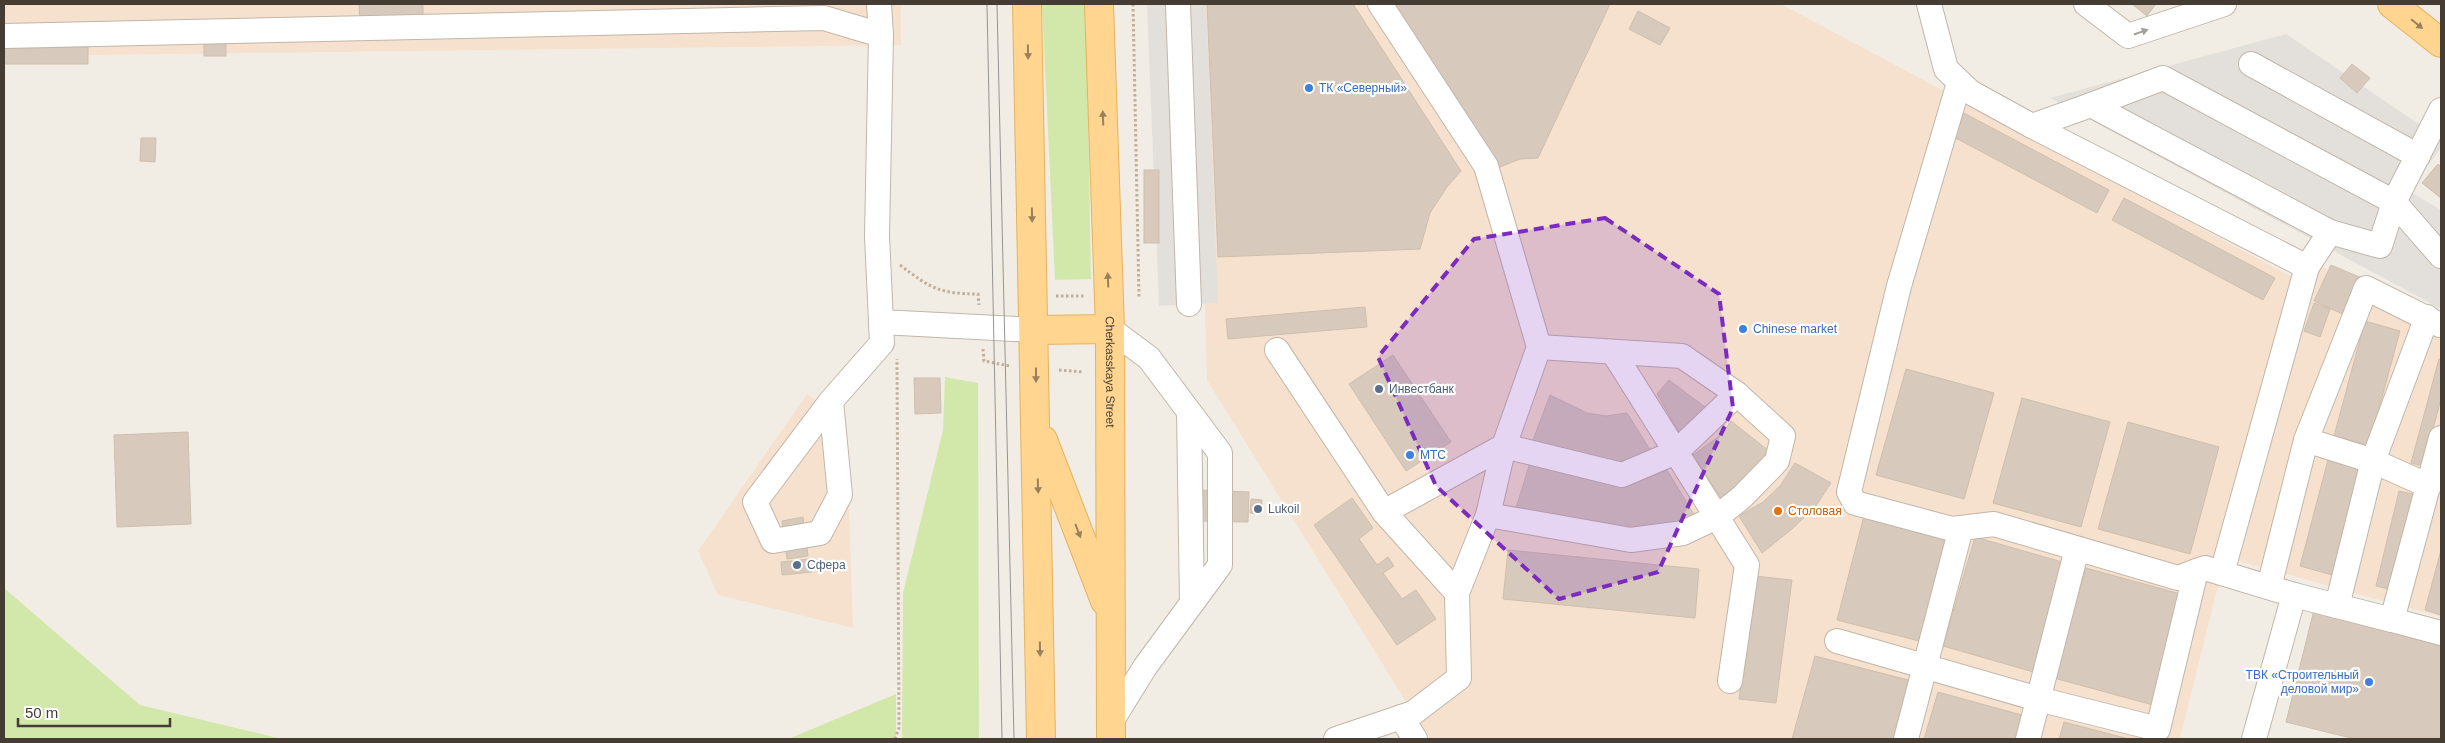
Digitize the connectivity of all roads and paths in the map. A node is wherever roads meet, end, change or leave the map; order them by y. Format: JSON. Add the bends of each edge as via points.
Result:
{"nodes":[{"id":1,"x":879,"y":4,"type":"edge"},
{"id":2,"x":1027,"y":4,"type":"edge"},
{"id":3,"x":1099,"y":4,"type":"edge"},
{"id":4,"x":1133,"y":4,"type":"edge"},
{"id":5,"x":1178,"y":4,"type":"edge"},
{"id":6,"x":1380,"y":4,"type":"edge"},
{"id":7,"x":1929,"y":4,"type":"edge"},
{"id":8,"x":2086,"y":4,"type":"edge"},
{"id":9,"x":2224,"y":4,"type":"edge"},
{"id":10,"x":2392,"y":4,"type":"edge"},
{"id":11,"x":881,"y":35,"type":"junction"},
{"id":12,"x":4,"y":36,"type":"edge"},
{"id":13,"x":2441,"y":43,"type":"edge"},
{"id":14,"x":2251,"y":64,"type":"dead end"},
{"id":15,"x":1959,"y":83,"type":"junction"},
{"id":16,"x":2091,"y":105,"type":"junction"},
{"id":17,"x":2441,"y":110,"type":"edge"},
{"id":18,"x":2032,"y":126,"type":"junction"},
{"id":19,"x":2418,"y":156,"type":"junction"},
{"id":20,"x":2394,"y":202,"type":"junction"},
{"id":21,"x":2330,"y":232,"type":"junction"},
{"id":22,"x":896,"y":256,"type":"dead end"},
{"id":23,"x":2441,"y":256,"type":"edge"},
{"id":24,"x":2307,"y":267,"type":"junction"},
{"id":25,"x":978,"y":294,"type":"dead end"},
{"id":26,"x":1053,"y":296,"type":"dead end"},
{"id":27,"x":1086,"y":296,"type":"dead end"},
{"id":28,"x":1139,"y":297,"type":"dead end"},
{"id":29,"x":1189,"y":304,"type":"dead end"},
{"id":30,"x":2434,"y":322,"type":"edge"},
{"id":31,"x":889,"y":323,"type":"junction"},
{"id":32,"x":1110,"y":329,"type":"junction"},
{"id":33,"x":1035,"y":330,"type":"junction"},
{"id":34,"x":1539,"y":346,"type":"junction"},
{"id":35,"x":1277,"y":350,"type":"dead end"},
{"id":36,"x":1613,"y":352,"type":"junction"},
{"id":37,"x":1059,"y":370,"type":"dead end"},
{"id":38,"x":1083,"y":372,"type":"dead end"},
{"id":39,"x":1736,"y":394,"type":"junction"},
{"id":40,"x":831,"y":401,"type":"junction"},
{"id":41,"x":1035,"y":420,"type":"junction"},
{"id":42,"x":2441,"y":438,"type":"edge"},
{"id":43,"x":2306,"y":440,"type":"junction"},
{"id":44,"x":1504,"y":446,"type":"junction"},
{"id":45,"x":1676,"y":452,"type":"junction"},
{"id":46,"x":2372,"y":461,"type":"junction"},
{"id":47,"x":2429,"y":486,"type":"junction"},
{"id":48,"x":1384,"y":512,"type":"junction"},
{"id":49,"x":1488,"y":515,"type":"junction"},
{"id":50,"x":1717,"y":517,"type":"junction"},
{"id":51,"x":1961,"y":528,"type":"junction"},
{"id":52,"x":2077,"y":549,"type":"junction"},
{"id":53,"x":2196,"y":571,"type":"junction"},
{"id":54,"x":2222,"y":573,"type":"junction"},
{"id":55,"x":2269,"y":587,"type":"junction"},
{"id":56,"x":1457,"y":593,"type":"junction"},
{"id":57,"x":2294,"y":595,"type":"junction"},
{"id":58,"x":2337,"y":606,"type":"junction"},
{"id":59,"x":1111,"y":616,"type":"junction"},
{"id":60,"x":2392,"y":620,"type":"junction"},
{"id":61,"x":2441,"y":633,"type":"edge"},
{"id":62,"x":1837,"y":641,"type":"dead end"},
{"id":63,"x":1926,"y":665,"type":"junction"},
{"id":64,"x":1730,"y":681,"type":"dead end"},
{"id":65,"x":2038,"y":698,"type":"junction"},
{"id":66,"x":1400,"y":717,"type":"junction"},
{"id":67,"x":1111,"y":731,"type":"edge"},
{"id":68,"x":895,"y":739,"type":"edge"},
{"id":69,"x":1041,"y":739,"type":"edge"},
{"id":70,"x":1336,"y":739,"type":"edge"},
{"id":71,"x":1415,"y":739,"type":"edge"},
{"id":72,"x":1906,"y":739,"type":"edge"},
{"id":73,"x":2028,"y":739,"type":"edge"},
{"id":74,"x":2254,"y":739,"type":"edge"}],
"edges":[{"from":1,"to":11,"type":"lane"},
{"from":2,"to":33,"type":"main road","one_way":true},
{"from":32,"to":3,"type":"main road","name":"Cherkasskaya Street","one_way":true},
{"from":4,"to":28,"type":"path"},
{"from":5,"to":29,"type":"lane"},
{"from":6,"to":34,"type":"lane","via":[[1486,166]]},
{"from":7,"to":15,"type":"lane","via":[[1946,69]]},
{"from":8,"to":9,"type":"lane","one_way":true,"via":[[2128,36]]},
{"from":10,"to":13,"type":"main road","one_way":true},
{"from":11,"to":12,"type":"lane","via":[[824,18]]},
{"from":11,"to":31,"type":"lane","via":[[877,236]]},
{"from":14,"to":19,"type":"lane"},
{"from":15,"to":18,"type":"lane"},
{"from":15,"to":51,"type":"lane","via":[[1899,286],[1849,492],[1855,503],[1952,529]]},
{"from":16,"to":18,"type":"lane"},
{"from":16,"to":20,"type":"lane","via":[[2163,78]]},
{"from":16,"to":21,"type":"lane"},
{"from":17,"to":19,"type":"lane"},
{"from":18,"to":24,"type":"lane"},
{"from":19,"to":20,"type":"lane"},
{"from":20,"to":21,"type":"lane","via":[[2380,246]]},
{"from":20,"to":23,"type":"lane"},
{"from":21,"to":24,"type":"lane"},
{"from":22,"to":25,"type":"path","via":[[899,265],[926,286],[952,294]]},
{"from":24,"to":54,"type":"lane"},
{"from":26,"to":27,"type":"path"},
{"from":30,"to":43,"type":"lane","via":[[2366,288]]},
{"from":30,"to":46,"type":"lane"},
{"from":31,"to":33,"type":"lane"},
{"from":31,"to":40,"type":"lane","via":[[882,343]]},
{"from":31,"to":68,"type":"path","via":[[899,728]]},
{"from":32,"to":33,"type":"main road"},
{"from":32,"to":59,"type":"main road","name":"Cherkasskaya Street"},
{"from":32,"to":67,"type":"lane","via":[[1149,358],[1220,453],[1220,565],[1145,667]]},
{"from":33,"to":41,"type":"main road","one_way":true},
{"from":34,"to":36,"type":"lane"},
{"from":34,"to":44,"type":"lane"},
{"from":35,"to":48,"type":"lane"},
{"from":36,"to":39,"type":"lane","via":[[1682,356]]},
{"from":36,"to":45,"type":"lane"},
{"from":37,"to":38,"type":"path"},
{"from":39,"to":45,"type":"lane"},
{"from":39,"to":50,"type":"lane","via":[[1783,436],[1777,461]]},
{"from":40,"to":40,"type":"lane","via":[[755,502],[773,542],[820,533],[840,495]]},
{"from":41,"to":59,"type":"main road","one_way":true},
{"from":41,"to":69,"type":"main road","one_way":true},
{"from":42,"to":47,"type":"lane"},
{"from":43,"to":46,"type":"lane"},
{"from":43,"to":55,"type":"lane"},
{"from":44,"to":45,"type":"lane","via":[[1622,474]]},
{"from":44,"to":48,"type":"lane"},
{"from":44,"to":49,"type":"lane"},
{"from":45,"to":50,"type":"lane"},
{"from":46,"to":47,"type":"lane"},
{"from":46,"to":58,"type":"lane"},
{"from":47,"to":60,"type":"lane"},
{"from":48,"to":56,"type":"lane"},
{"from":49,"to":50,"type":"lane","via":[[1631,540],[1683,533]]},
{"from":49,"to":56,"type":"lane"},
{"from":50,"to":64,"type":"lane","via":[[1747,565]]},
{"from":51,"to":52,"type":"lane","via":[[1994,524]]},
{"from":51,"to":63,"type":"lane"},
{"from":52,"to":53,"type":"lane","via":[[2178,578]]},
{"from":52,"to":65,"type":"lane"},
{"from":53,"to":54,"type":"lane","via":[[2206,568]]},
{"from":53,"to":65,"type":"lane","via":[[2158,729]]},
{"from":54,"to":55,"type":"lane"},
{"from":55,"to":57,"type":"lane"},
{"from":56,"to":66,"type":"lane","via":[[1459,678],[1413,713]]},
{"from":57,"to":58,"type":"lane"},
{"from":57,"to":74,"type":"lane"},
{"from":58,"to":60,"type":"lane"},
{"from":59,"to":67,"type":"main road","name":"Cherkasskaya Street"},
{"from":60,"to":61,"type":"lane"},
{"from":62,"to":63,"type":"lane"},
{"from":63,"to":65,"type":"lane"},
{"from":63,"to":72,"type":"lane"},
{"from":65,"to":73,"type":"lane"},
{"from":66,"to":70,"type":"lane"},
{"from":66,"to":71,"type":"lane"}]}
